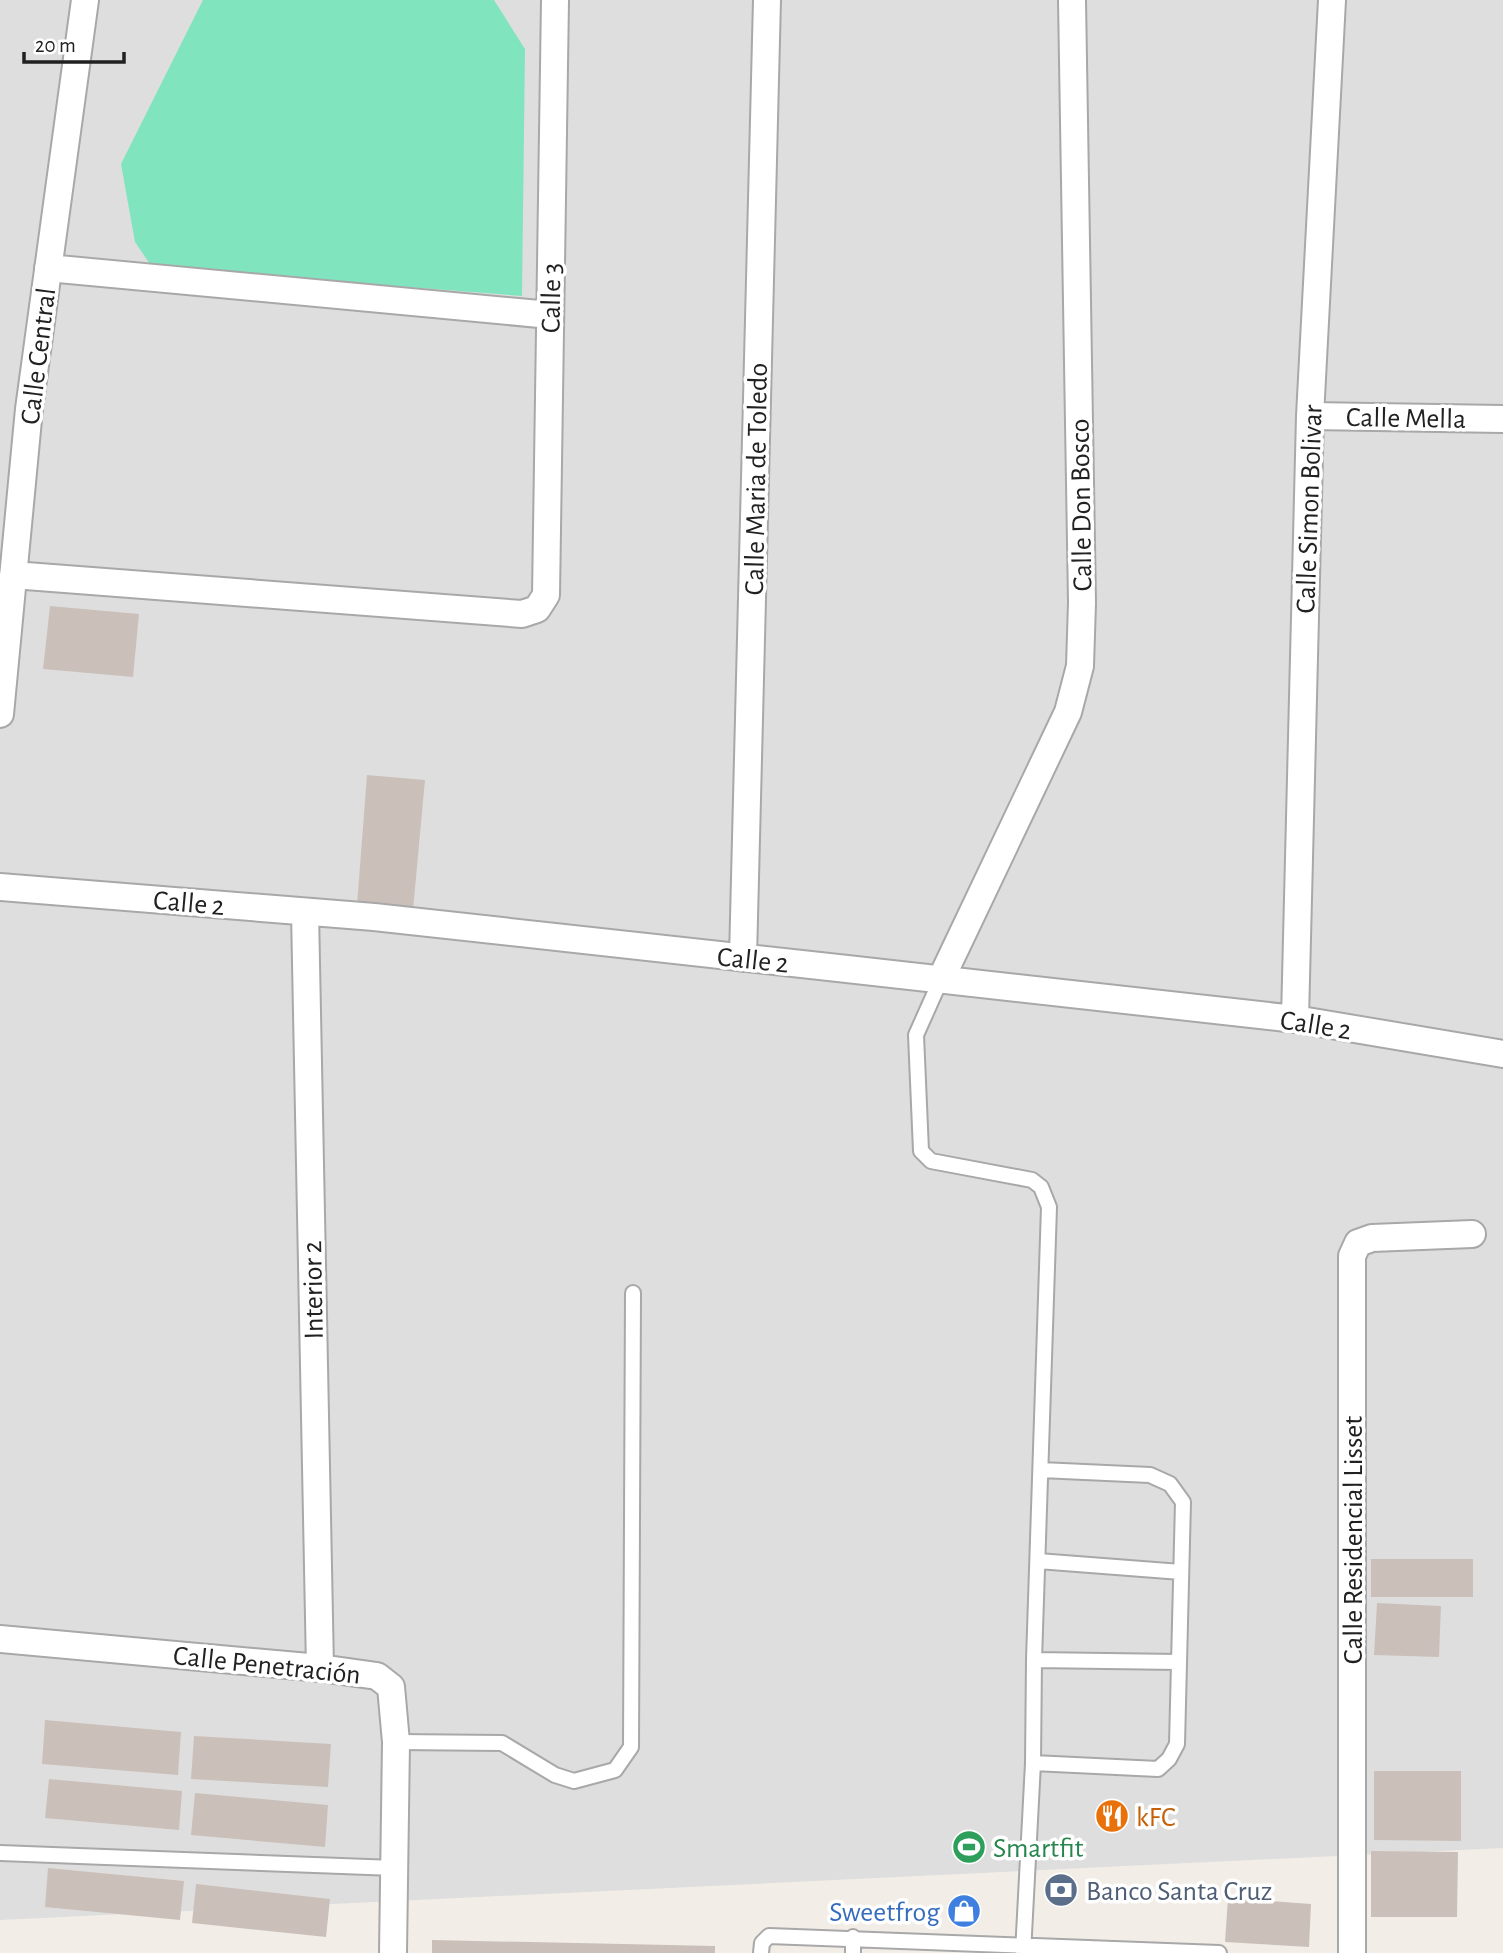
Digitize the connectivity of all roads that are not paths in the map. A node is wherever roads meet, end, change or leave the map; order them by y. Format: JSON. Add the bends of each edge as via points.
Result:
{"nodes":[{"id":1,"x":85,"y":0,"type":"edge"},
{"id":2,"x":555,"y":0,"type":"edge"},
{"id":3,"x":767,"y":0,"type":"edge"},
{"id":4,"x":1072,"y":0,"type":"edge"},
{"id":5,"x":1332,"y":0,"type":"edge"},
{"id":6,"x":48,"y":268,"type":"junction"},
{"id":7,"x":550,"y":315,"type":"junction"},
{"id":8,"x":1310,"y":416,"type":"junction"},
{"id":9,"x":1503,"y":419,"type":"edge"},
{"id":10,"x":13,"y":575,"type":"junction"},
{"id":11,"x":0,"y":714,"type":"edge"},
{"id":12,"x":0,"y":887,"type":"edge"},
{"id":13,"x":304,"y":912,"type":"junction"},
{"id":14,"x":743,"y":958,"type":"junction"},
{"id":15,"x":941,"y":979,"type":"junction"},
{"id":16,"x":1295,"y":1019,"type":"junction"},
{"id":17,"x":1503,"y":1054,"type":"edge"},
{"id":18,"x":1472,"y":1234,"type":"dead end"},
{"id":19,"x":633,"y":1293,"type":"dead end"},
{"id":20,"x":1041,"y":1470,"type":"junction"},
{"id":21,"x":1038,"y":1561,"type":"junction"},
{"id":22,"x":1181,"y":1572,"type":"junction"},
{"id":23,"x":0,"y":1639,"type":"edge"},
{"id":24,"x":1034,"y":1660,"type":"junction"},
{"id":25,"x":1179,"y":1662,"type":"junction"},
{"id":26,"x":320,"y":1668,"type":"junction"},
{"id":27,"x":396,"y":1742,"type":"junction"},
{"id":28,"x":1033,"y":1763,"type":"junction"},
{"id":29,"x":0,"y":1853,"type":"edge"},
{"id":30,"x":395,"y":1868,"type":"junction"},
{"id":31,"x":853,"y":1937,"type":"junction"},
{"id":32,"x":955,"y":1947,"type":"edge"},
{"id":33,"x":1023,"y":1949,"type":"edge"},
{"id":34,"x":393,"y":1953,"type":"edge"},
{"id":35,"x":761,"y":1953,"type":"edge"},
{"id":36,"x":853,"y":1953,"type":"edge"},
{"id":37,"x":1219,"y":1953,"type":"edge"},
{"id":38,"x":1352,"y":1953,"type":"edge"}],
"edges":[{"from":1,"to":6,"type":"street","name":"Calle Central"},
{"from":2,"to":7,"type":"street","name":"Calle 3"},
{"from":3,"to":14,"type":"street","name":"Calle Maria de Toledo"},
{"from":4,"to":15,"type":"street","name":"Calle Don Bosco","via":[[1080,666],[1068,712]]},
{"from":5,"to":8,"type":"street","name":"Calle Simon Bolivar"},
{"from":6,"to":7,"type":"street"},
{"from":6,"to":10,"type":"street","name":"Calle Central"},
{"from":7,"to":10,"type":"street","name":"Calle 3","via":[[546,595],[537,608],[522,614]]},
{"from":8,"to":9,"type":"street","name":"Calle Mella"},
{"from":8,"to":16,"type":"street","name":"Calle Simon Bolivar"},
{"from":10,"to":11,"type":"street","name":"Calle Central"},
{"from":12,"to":13,"type":"street","name":"Calle 2"},
{"from":13,"to":14,"type":"street","name":"Calle 2"},
{"from":13,"to":26,"type":"street","name":"Interior 2"},
{"from":14,"to":15,"type":"street","name":"Calle 2"},
{"from":15,"to":16,"type":"street","name":"Calle 2"},
{"from":15,"to":20,"type":"lane","via":[[916,1035],[921,1151],[931,1161],[1032,1180],[1041,1187],[1049,1207]]},
{"from":16,"to":17,"type":"street","name":"Calle 2"},
{"from":18,"to":38,"type":"street","name":"Calle Residencial Lisset","via":[[1372,1238],[1358,1243],[1352,1256]]},
{"from":19,"to":27,"type":"lane","via":[[631,1747],[615,1770],[574,1782],[502,1743]]},
{"from":20,"to":21,"type":"lane"},
{"from":20,"to":22,"type":"lane","via":[[1150,1475],[1170,1484],[1183,1502]]},
{"from":21,"to":22,"type":"lane"},
{"from":21,"to":24,"type":"lane"},
{"from":22,"to":25,"type":"lane"},
{"from":23,"to":26,"type":"street","name":"Calle Penetración"},
{"from":24,"to":25,"type":"lane"},
{"from":24,"to":28,"type":"lane"},
{"from":25,"to":28,"type":"lane","via":[[1177,1744],[1158,1769]]},
{"from":26,"to":27,"type":"street","name":"Calle Penetración","via":[[377,1676],[391,1687]]},
{"from":27,"to":30,"type":"street","name":"Calle Penetración"},
{"from":28,"to":33,"type":"lane"},
{"from":29,"to":30,"type":"lane"},
{"from":30,"to":34,"type":"street","name":"Calle Penetración"},
{"from":31,"to":32,"type":"lane"},
{"from":31,"to":35,"type":"lane","via":[[769,1936]]},
{"from":31,"to":36,"type":"lane"},
{"from":32,"to":33,"type":"lane"},
{"from":33,"to":37,"type":"lane"}]}
